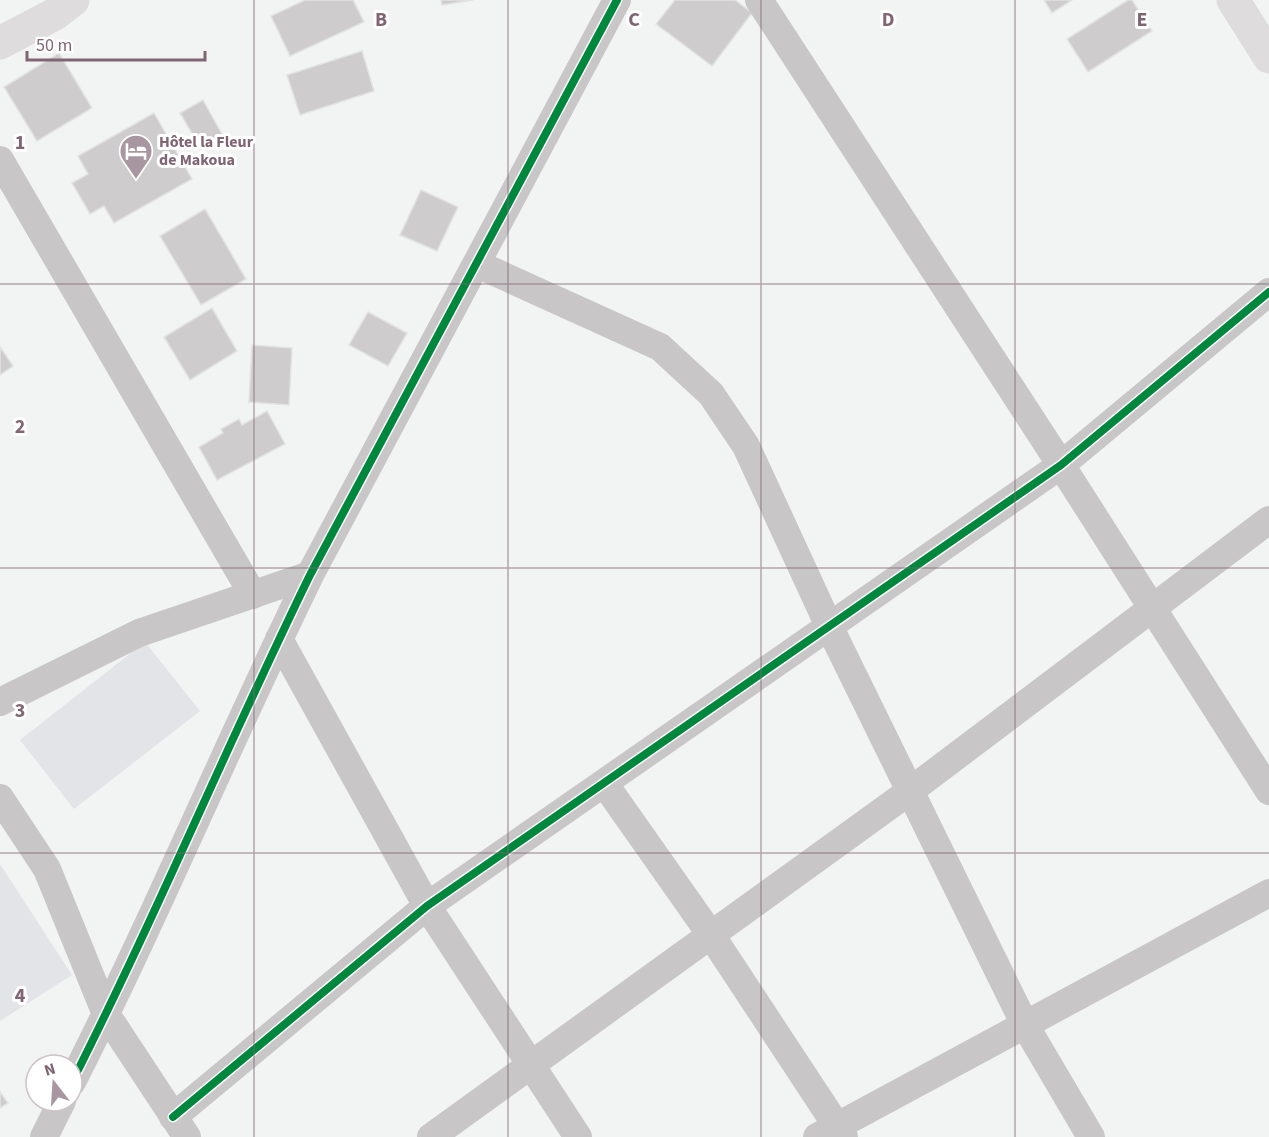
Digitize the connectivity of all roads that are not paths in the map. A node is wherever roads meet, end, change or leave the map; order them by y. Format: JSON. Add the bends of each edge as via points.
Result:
{"nodes":[{"id":1,"x":99,"y":0,"type":"edge"},
{"id":2,"x":617,"y":0,"type":"edge"},
{"id":3,"x":759,"y":0,"type":"edge"},
{"id":4,"x":1233,"y":0,"type":"edge"},
{"id":5,"x":64,"y":7,"type":"edge"},
{"id":6,"x":1265,"y":41,"type":"edge"},
{"id":7,"x":0,"y":43,"type":"edge"},
{"id":8,"x":0,"y":160,"type":"edge"},
{"id":9,"x":477,"y":264,"type":"junction"},
{"id":10,"x":1269,"y":292,"type":"edge"},
{"id":11,"x":1061,"y":465,"type":"junction"},
{"id":12,"x":1269,"y":520,"type":"edge"},
{"id":13,"x":310,"y":575,"type":"junction"},
{"id":14,"x":253,"y":595,"type":"junction"},
{"id":15,"x":1153,"y":609,"type":"junction"},
{"id":16,"x":829,"y":626,"type":"junction"},
{"id":17,"x":279,"y":639,"type":"junction"},
{"id":18,"x":0,"y":702,"type":"edge"},
{"id":19,"x":604,"y":783,"type":"junction"},
{"id":20,"x":910,"y":791,"type":"junction"},
{"id":21,"x":1269,"y":791,"type":"edge"},
{"id":22,"x":0,"y":798,"type":"edge"},
{"id":23,"x":1269,"y":892,"type":"edge"},
{"id":24,"x":427,"y":906,"type":"junction"},
{"id":25,"x":711,"y":935,"type":"junction"},
{"id":26,"x":106,"y":1014,"type":"junction"},
{"id":27,"x":1025,"y":1024,"type":"junction"},
{"id":28,"x":84,"y":1058,"type":"edge"},
{"id":29,"x":531,"y":1065,"type":"junction"},
{"id":30,"x":56,"y":1113,"type":"edge"},
{"id":31,"x":180,"y":1127,"type":"edge"},
{"id":32,"x":833,"y":1134,"type":"edge"},
{"id":33,"x":44,"y":1137,"type":"edge"},
{"id":34,"x":430,"y":1137,"type":"edge"},
{"id":35,"x":578,"y":1137,"type":"edge"},
{"id":36,"x":1091,"y":1137,"type":"edge"}],
"edges":[{"from":1,"to":5,"type":"main road"},
{"from":2,"to":9,"type":"street"},
{"from":3,"to":11,"type":"street"},
{"from":4,"to":6,"type":"main road"},
{"from":5,"to":7,"type":"main road"},
{"from":8,"to":14,"type":"street"},
{"from":9,"to":13,"type":"street"},
{"from":9,"to":16,"type":"street","via":[[660,347],[711,394],[746,446]]},
{"from":10,"to":11,"type":"street"},
{"from":11,"to":15,"type":"street"},
{"from":11,"to":16,"type":"street"},
{"from":12,"to":15,"type":"street"},
{"from":13,"to":14,"type":"street"},
{"from":13,"to":17,"type":"street"},
{"from":14,"to":18,"type":"street","via":[[139,633]]},
{"from":15,"to":20,"type":"street"},
{"from":15,"to":21,"type":"street"},
{"from":16,"to":19,"type":"street"},
{"from":16,"to":20,"type":"street"},
{"from":17,"to":24,"type":"street"},
{"from":17,"to":26,"type":"street"},
{"from":19,"to":24,"type":"street"},
{"from":19,"to":25,"type":"street"},
{"from":20,"to":25,"type":"street"},
{"from":20,"to":27,"type":"street"},
{"from":22,"to":26,"type":"street","via":[[48,869]]},
{"from":23,"to":27,"type":"street"},
{"from":24,"to":29,"type":"street"},
{"from":24,"to":31,"type":"street"},
{"from":25,"to":29,"type":"street"},
{"from":25,"to":32,"type":"street"},
{"from":26,"to":28,"type":"street"},
{"from":26,"to":31,"type":"street"},
{"from":27,"to":32,"type":"street"},
{"from":27,"to":36,"type":"street"},
{"from":29,"to":34,"type":"street"},
{"from":29,"to":35,"type":"street"},
{"from":30,"to":33,"type":"street"}]}
